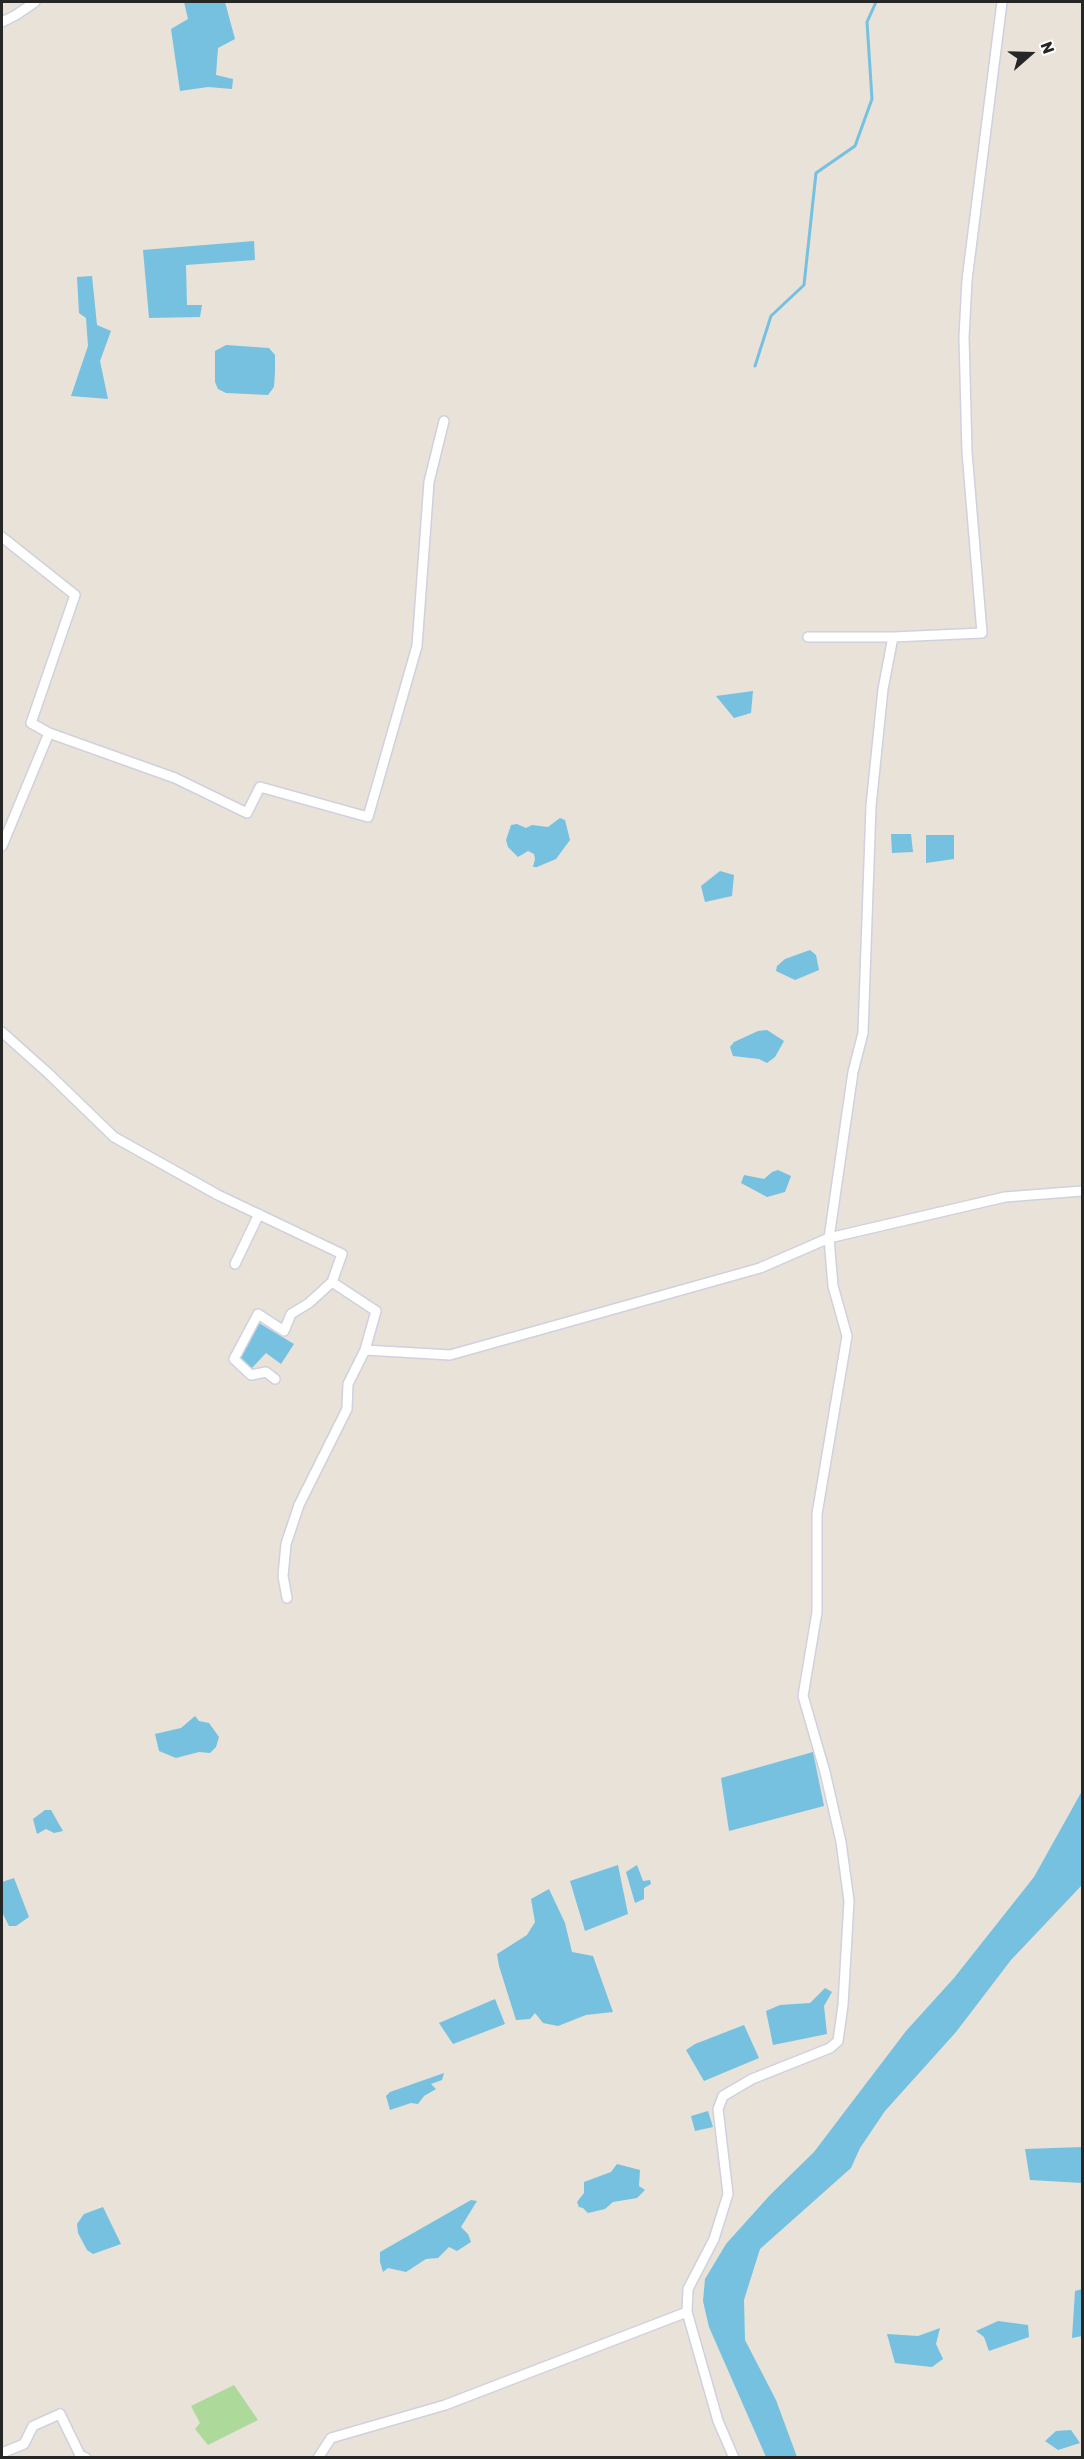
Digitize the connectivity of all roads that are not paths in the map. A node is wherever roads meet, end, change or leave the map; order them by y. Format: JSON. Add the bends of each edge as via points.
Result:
{"nodes":[{"id":1,"x":35,"y":2,"type":"edge"},
{"id":2,"x":1002,"y":2,"type":"edge"},
{"id":3,"x":2,"y":22,"type":"edge"},
{"id":4,"x":444,"y":421,"type":"dead end"},
{"id":5,"x":2,"y":537,"type":"edge"},
{"id":6,"x":808,"y":637,"type":"dead end"},
{"id":7,"x":893,"y":637,"type":"junction"},
{"id":8,"x":50,"y":733,"type":"junction"},
{"id":9,"x":2,"y":846,"type":"edge"},
{"id":10,"x":2,"y":1032,"type":"edge"},
{"id":11,"x":1083,"y":1191,"type":"edge"},
{"id":12,"x":259,"y":1214,"type":"junction"},
{"id":13,"x":829,"y":1238,"type":"junction"},
{"id":14,"x":235,"y":1264,"type":"dead end"},
{"id":15,"x":332,"y":1282,"type":"junction"},
{"id":16,"x":365,"y":1350,"type":"junction"},
{"id":17,"x":275,"y":1379,"type":"dead end"},
{"id":18,"x":287,"y":1598,"type":"dead end"},
{"id":19,"x":687,"y":2312,"type":"junction"},
{"id":20,"x":2,"y":2452,"type":"edge"},
{"id":21,"x":86,"y":2457,"type":"edge"},
{"id":22,"x":318,"y":2457,"type":"edge"},
{"id":23,"x":734,"y":2457,"type":"edge"}],
"edges":[{"from":1,"to":3,"type":"street"},
{"from":2,"to":7,"type":"street","via":[[967,280],[964,337],[967,452],[982,633]]},
{"from":4,"to":8,"type":"street","via":[[429,482],[417,646],[368,817],[260,787],[247,813],[175,778]]},
{"from":5,"to":8,"type":"street","via":[[75,595],[31,723]]},
{"from":6,"to":7,"type":"street"},
{"from":7,"to":13,"type":"street","via":[[883,689],[872,807],[863,1033]]},
{"from":8,"to":9,"type":"street"},
{"from":10,"to":12,"type":"street","via":[[114,1137]]},
{"from":11,"to":13,"type":"street","via":[[1005,1197]]},
{"from":12,"to":14,"type":"street"},
{"from":12,"to":15,"type":"street","via":[[342,1254]]},
{"from":13,"to":16,"type":"street","via":[[760,1268],[450,1355]]},
{"from":13,"to":19,"type":"street","via":[[833,1286],[847,1336],[817,1514],[817,1612],[803,1696],[836,1819],[848,1889],[843,2005],[838,2041],[830,2048],[752,2079],[723,2096],[718,2109],[728,2194],[714,2238],[688,2289]]},
{"from":15,"to":16,"type":"street","via":[[376,1311]]},
{"from":15,"to":17,"type":"street","via":[[291,1314],[284,1331],[258,1314],[234,1359],[251,1375],[266,1372]]},
{"from":16,"to":18,"type":"street","via":[[348,1384],[347,1409],[299,1505],[282,1576]]},
{"from":19,"to":22,"type":"street","via":[[445,2405],[331,2438]]},
{"from":19,"to":23,"type":"street","via":[[718,2421]]},
{"from":20,"to":21,"type":"street","via":[[24,2444],[33,2426],[60,2414],[80,2455]]}]}
